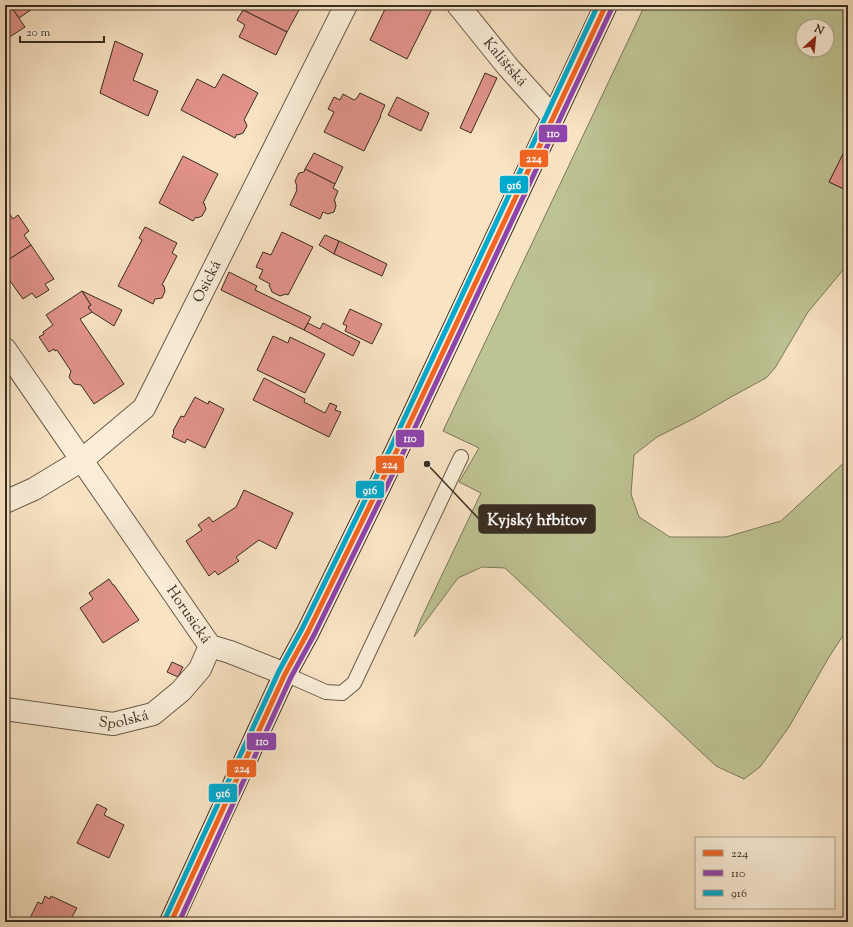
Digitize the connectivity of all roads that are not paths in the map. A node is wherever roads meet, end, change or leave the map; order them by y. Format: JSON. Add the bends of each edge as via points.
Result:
{"nodes":[{"id":1,"x":346,"y":5,"type":"edge"},
{"id":2,"x":458,"y":5,"type":"edge"},
{"id":3,"x":606,"y":5,"type":"edge"},
{"id":4,"x":553,"y":117,"type":"junction"},
{"id":5,"x":5,"y":348,"type":"edge"},
{"id":6,"x":461,"y":457,"type":"dead end"},
{"id":7,"x":82,"y":460,"type":"junction"},
{"id":8,"x":5,"y":502,"type":"edge"},
{"id":9,"x":210,"y":646,"type":"junction"},
{"id":10,"x":285,"y":674,"type":"junction"},
{"id":11,"x":5,"y":709,"type":"edge"},
{"id":12,"x":172,"y":922,"type":"edge"}],
"edges":[{"from":1,"to":7,"type":"street","name":"Osická","via":[[144,408]]},
{"from":2,"to":4,"type":"street","name":"Kališťská"},
{"from":3,"to":4,"type":"street"},
{"from":4,"to":10,"type":"street","via":[[390,464]]},
{"from":5,"to":7,"type":"street","name":"Horusická"},
{"from":6,"to":10,"type":"lane","name":"Horusická","via":[[354,683],[342,692],[326,692]]},
{"from":7,"to":8,"type":"street","name":"Osická","via":[[34,489]]},
{"from":7,"to":9,"type":"street","name":"Horusická"},
{"from":9,"to":10,"type":"street","name":"Horusická"},
{"from":9,"to":11,"type":"street","name":"Spolská","via":[[200,669],[181,691],[153,714],[113,724]]},
{"from":10,"to":12,"type":"street"}]}
